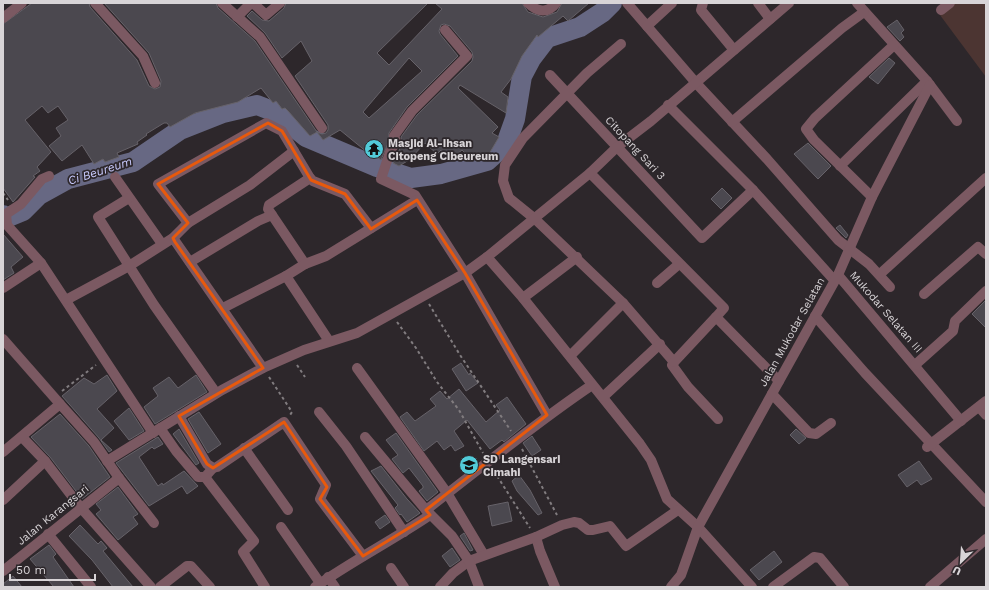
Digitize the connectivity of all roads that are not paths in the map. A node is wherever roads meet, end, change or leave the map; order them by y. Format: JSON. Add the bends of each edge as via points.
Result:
{"nodes":[{"id":1,"x":22,"y":3,"type":"edge"},
{"id":2,"x":95,"y":3,"type":"edge"},
{"id":3,"x":222,"y":3,"type":"edge"},
{"id":4,"x":252,"y":3,"type":"edge"},
{"id":5,"x":280,"y":3,"type":"edge"},
{"id":6,"x":528,"y":3,"type":"edge"},
{"id":7,"x":556,"y":3,"type":"edge"},
{"id":8,"x":627,"y":3,"type":"edge"},
{"id":9,"x":672,"y":3,"type":"edge"},
{"id":10,"x":758,"y":3,"type":"edge"},
{"id":11,"x":789,"y":3,"type":"edge"},
{"id":12,"x":857,"y":3,"type":"edge"},
{"id":13,"x":950,"y":3,"type":"edge"},
{"id":14,"x":702,"y":6,"type":"edge"},
{"id":15,"x":941,"y":10,"type":"dead end"},
{"id":16,"x":864,"y":12,"type":"junction"},
{"id":17,"x":237,"y":17,"type":"junction"},
{"id":18,"x":3,"y":18,"type":"edge"},
{"id":19,"x":770,"y":19,"type":"junction"},
{"id":20,"x":647,"y":26,"type":"junction"},
{"id":21,"x":445,"y":30,"type":"dead end"},
{"id":22,"x":621,"y":44,"type":"dead end"},
{"id":23,"x":894,"y":44,"type":"junction"},
{"id":24,"x":734,"y":50,"type":"junction"},
{"id":25,"x":550,"y":74,"type":"dead end"},
{"id":26,"x":155,"y":83,"type":"dead end"},
{"id":27,"x":696,"y":83,"type":"junction"},
{"id":28,"x":929,"y":83,"type":"junction"},
{"id":29,"x":568,"y":94,"type":"junction"},
{"id":30,"x":668,"y":105,"type":"junction"},
{"id":31,"x":732,"y":122,"type":"junction"},
{"id":32,"x":956,"y":122,"type":"dead end"},
{"id":33,"x":322,"y":128,"type":"dead end"},
{"id":34,"x":617,"y":147,"type":"junction"},
{"id":35,"x":294,"y":151,"type":"junction"},
{"id":36,"x":840,"y":166,"type":"junction"},
{"id":37,"x":590,"y":173,"type":"junction"},
{"id":38,"x":49,"y":176,"type":"dead end"},
{"id":39,"x":115,"y":177,"type":"dead end"},
{"id":40,"x":310,"y":178,"type":"junction"},
{"id":41,"x":986,"y":178,"type":"edge"},
{"id":42,"x":754,"y":190,"type":"junction"},
{"id":43,"x":872,"y":197,"type":"junction"},
{"id":44,"x":129,"y":198,"type":"junction"},
{"id":45,"x":417,"y":200,"type":"junction"},
{"id":46,"x":272,"y":215,"type":"junction"},
{"id":47,"x":534,"y":218,"type":"junction"},
{"id":48,"x":188,"y":223,"type":"junction"},
{"id":49,"x":371,"y":228,"type":"junction"},
{"id":50,"x":173,"y":238,"type":"junction"},
{"id":51,"x":162,"y":244,"type":"junction"},
{"id":52,"x":849,"y":250,"type":"junction"},
{"id":53,"x":982,"y":250,"type":"edge"},
{"id":54,"x":487,"y":257,"type":"junction"},
{"id":55,"x":577,"y":257,"type":"junction"},
{"id":56,"x":190,"y":262,"type":"junction"},
{"id":57,"x":41,"y":263,"type":"junction"},
{"id":58,"x":305,"y":264,"type":"junction"},
{"id":59,"x":679,"y":264,"type":"junction"},
{"id":60,"x":129,"y":266,"type":"junction"},
{"id":61,"x":465,"y":273,"type":"junction"},
{"id":62,"x":880,"y":274,"type":"junction"},
{"id":63,"x":286,"y":276,"type":"junction"},
{"id":64,"x":836,"y":277,"type":"junction"},
{"id":65,"x":657,"y":283,"type":"dead end"},
{"id":66,"x":890,"y":287,"type":"dead end"},
{"id":67,"x":3,"y":288,"type":"edge"},
{"id":68,"x":986,"y":290,"type":"edge"},
{"id":69,"x":924,"y":294,"type":"dead end"},
{"id":70,"x":524,"y":298,"type":"junction"},
{"id":71,"x":66,"y":300,"type":"junction"},
{"id":72,"x":623,"y":303,"type":"junction"},
{"id":73,"x":223,"y":308,"type":"junction"},
{"id":74,"x":816,"y":316,"type":"junction"},
{"id":75,"x":716,"y":317,"type":"junction"},
{"id":76,"x":3,"y":339,"type":"edge"},
{"id":77,"x":329,"y":341,"type":"junction"},
{"id":78,"x":660,"y":344,"type":"junction"},
{"id":79,"x":570,"y":356,"type":"junction"},
{"id":80,"x":674,"y":362,"type":"junction"},
{"id":81,"x":915,"y":365,"type":"junction"},
{"id":82,"x":263,"y":368,"type":"junction"},
{"id":83,"x":357,"y":368,"type":"dead end"},
{"id":84,"x":779,"y":381,"type":"junction"},
{"id":85,"x":592,"y":385,"type":"junction"},
{"id":86,"x":216,"y":393,"type":"junction"},
{"id":87,"x":772,"y":394,"type":"junction"},
{"id":88,"x":603,"y":397,"type":"junction"},
{"id":89,"x":57,"y":400,"type":"junction"},
{"id":90,"x":982,"y":404,"type":"edge"},
{"id":91,"x":319,"y":412,"type":"dead end"},
{"id":92,"x":547,"y":415,"type":"junction"},
{"id":93,"x":986,"y":415,"type":"edge"},
{"id":94,"x":179,"y":416,"type":"junction"},
{"id":95,"x":718,"y":419,"type":"dead end"},
{"id":96,"x":961,"y":422,"type":"junction"},
{"id":97,"x":831,"y":423,"type":"dead end"},
{"id":98,"x":157,"y":430,"type":"junction"},
{"id":99,"x":22,"y":437,"type":"junction"},
{"id":100,"x":366,"y":437,"type":"dead end"},
{"id":101,"x":929,"y":446,"type":"junction"},
{"id":102,"x":244,"y":448,"type":"junction"},
{"id":103,"x":3,"y":452,"type":"edge"},
{"id":104,"x":45,"y":461,"type":"junction"},
{"id":105,"x":107,"y":461,"type":"junction"},
{"id":106,"x":213,"y":468,"type":"junction"},
{"id":107,"x":205,"y":477,"type":"junction"},
{"id":108,"x":118,"y":478,"type":"junction"},
{"id":109,"x":447,"y":494,"type":"junction"},
{"id":110,"x":3,"y":500,"type":"edge"},
{"id":111,"x":986,"y":502,"type":"edge"},
{"id":112,"x":81,"y":508,"type":"junction"},
{"id":113,"x":288,"y":510,"type":"dead end"},
{"id":114,"x":678,"y":510,"type":"junction"},
{"id":115,"x":428,"y":512,"type":"junction"},
{"id":116,"x":154,"y":523,"type":"dead end"},
{"id":117,"x":282,"y":527,"type":"dead end"},
{"id":118,"x":698,"y":527,"type":"junction"},
{"id":119,"x":404,"y":532,"type":"junction"},
{"id":120,"x":48,"y":534,"type":"junction"},
{"id":121,"x":536,"y":537,"type":"junction"},
{"id":122,"x":986,"y":539,"type":"edge"},
{"id":123,"x":484,"y":555,"type":"junction"},
{"id":124,"x":362,"y":556,"type":"junction"},
{"id":125,"x":469,"y":561,"type":"junction"},
{"id":126,"x":391,"y":568,"type":"dead end"},
{"id":127,"x":3,"y":571,"type":"edge"},
{"id":128,"x":321,"y":582,"type":"edge"},
{"id":129,"x":933,"y":586,"type":"edge"},
{"id":130,"x":91,"y":587,"type":"edge"},
{"id":131,"x":151,"y":587,"type":"edge"},
{"id":132,"x":160,"y":587,"type":"edge"},
{"id":133,"x":210,"y":587,"type":"edge"},
{"id":134,"x":265,"y":587,"type":"edge"},
{"id":135,"x":335,"y":587,"type":"edge"},
{"id":136,"x":404,"y":587,"type":"edge"},
{"id":137,"x":440,"y":587,"type":"edge"},
{"id":138,"x":479,"y":587,"type":"edge"},
{"id":139,"x":555,"y":587,"type":"edge"},
{"id":140,"x":671,"y":587,"type":"edge"},
{"id":141,"x":752,"y":587,"type":"edge"},
{"id":142,"x":772,"y":587,"type":"edge"},
{"id":143,"x":844,"y":587,"type":"edge"}],
"edges":[{"from":1,"to":18,"type":"street"},
{"from":2,"to":26,"type":"street","via":[[144,58]]},
{"from":3,"to":17,"type":"street"},
{"from":4,"to":5,"type":"street","via":[[266,15]]},
{"from":4,"to":17,"type":"street"},
{"from":6,"to":7,"type":"street","via":[[538,11],[544,12]]},
{"from":8,"to":20,"type":"street"},
{"from":9,"to":20,"type":"street"},
{"from":10,"to":19,"type":"street"},
{"from":11,"to":19,"type":"street"},
{"from":12,"to":16,"type":"street"},
{"from":13,"to":15,"type":"street"},
{"from":14,"to":24,"type":"street"},
{"from":16,"to":23,"type":"street"},
{"from":16,"to":31,"type":"street"},
{"from":17,"to":33,"type":"street","via":[[260,37]]},
{"from":19,"to":24,"type":"street"},
{"from":20,"to":27,"type":"street"},
{"from":21,"to":45,"type":"street","via":[[467,56],[412,111],[394,136],[396,141],[381,179],[415,195]]},
{"from":22,"to":29,"type":"street"},
{"from":23,"to":28,"type":"street"},
{"from":23,"to":36,"type":"street","via":[[806,128],[814,140]]},
{"from":24,"to":27,"type":"street"},
{"from":25,"to":29,"type":"street","name":"Citopang Sari 3"},
{"from":27,"to":30,"type":"street"},
{"from":27,"to":31,"type":"street"},
{"from":28,"to":32,"type":"street"},
{"from":28,"to":36,"type":"street"},
{"from":28,"to":43,"type":"street","name":"Jalan Mukodar Selatan"},
{"from":29,"to":34,"type":"street","name":"Citopang Sari 3"},
{"from":29,"to":47,"type":"street","via":[[523,138],[502,174],[509,198]]},
{"from":30,"to":34,"type":"street"},
{"from":30,"to":42,"type":"street","name":"Mukodar Selatan III"},
{"from":31,"to":52,"type":"street"},
{"from":34,"to":37,"type":"street"},
{"from":34,"to":42,"type":"street","name":"Citopang Sari 3","via":[[702,238]]},
{"from":35,"to":40,"type":"street"},
{"from":35,"to":48,"type":"street","via":[[250,185]]},
{"from":35,"to":48,"type":"street","via":[[281,130],[266,123],[158,184]]},
{"from":36,"to":43,"type":"street"},
{"from":37,"to":47,"type":"street"},
{"from":37,"to":59,"type":"street"},
{"from":38,"to":57,"type":"street","via":[[42,179],[21,204],[6,214],[7,225]]},
{"from":39,"to":44,"type":"street"},
{"from":40,"to":46,"type":"street","via":[[269,205],[268,209]]},
{"from":40,"to":49,"type":"street","via":[[345,194]]},
{"from":41,"to":62,"type":"street"},
{"from":42,"to":64,"type":"street","name":"Mukodar Selatan III"},
{"from":43,"to":52,"type":"street","name":"Jalan Mukodar Selatan"},
{"from":44,"to":51,"type":"street"},
{"from":44,"to":60,"type":"street","via":[[98,217]]},
{"from":45,"to":49,"type":"street"},
{"from":45,"to":61,"type":"street"},
{"from":46,"to":56,"type":"street"},
{"from":46,"to":58,"type":"street"},
{"from":47,"to":54,"type":"street"},
{"from":47,"to":55,"type":"street"},
{"from":48,"to":50,"type":"street"},
{"from":49,"to":58,"type":"street","via":[[326,256]]},
{"from":50,"to":51,"type":"street"},
{"from":50,"to":56,"type":"street"},
{"from":51,"to":60,"type":"street"},
{"from":52,"to":62,"type":"street"},
{"from":52,"to":64,"type":"street","name":"Jalan Mukodar Selatan"},
{"from":53,"to":69,"type":"street"},
{"from":54,"to":61,"type":"street"},
{"from":54,"to":70,"type":"street"},
{"from":55,"to":70,"type":"street"},
{"from":55,"to":72,"type":"street"},
{"from":56,"to":73,"type":"street"},
{"from":57,"to":67,"type":"street"},
{"from":57,"to":71,"type":"street"},
{"from":58,"to":63,"type":"street"},
{"from":59,"to":65,"type":"street"},
{"from":59,"to":75,"type":"street","via":[[724,308]]},
{"from":60,"to":71,"type":"street"},
{"from":60,"to":86,"type":"street"},
{"from":61,"to":77,"type":"street","via":[[357,333]]},
{"from":61,"to":92,"type":"street"},
{"from":62,"to":66,"type":"street"},
{"from":63,"to":73,"type":"street"},
{"from":63,"to":77,"type":"street"},
{"from":64,"to":74,"type":"street","name":"Jalan Mukodar Selatan"},
{"from":64,"to":81,"type":"street","name":"Mukodar Selatan III"},
{"from":68,"to":81,"type":"street","via":[[955,321],[953,331]]},
{"from":70,"to":79,"type":"street"},
{"from":71,"to":98,"type":"street"},
{"from":72,"to":78,"type":"street"},
{"from":72,"to":79,"type":"street"},
{"from":73,"to":82,"type":"street"},
{"from":74,"to":84,"type":"street","name":"Jalan Mukodar Selatan"},
{"from":74,"to":101,"type":"street"},
{"from":75,"to":80,"type":"street"},
{"from":75,"to":84,"type":"street"},
{"from":76,"to":89,"type":"street"},
{"from":77,"to":82,"type":"street"},
{"from":78,"to":80,"type":"street"},
{"from":78,"to":88,"type":"street"},
{"from":79,"to":85,"type":"street"},
{"from":80,"to":95,"type":"street","via":[[672,365],[688,387]]},
{"from":81,"to":96,"type":"street","name":"Mukodar Selatan III"},
{"from":82,"to":86,"type":"street"},
{"from":83,"to":109,"type":"street"},
{"from":84,"to":87,"type":"street","name":"Jalan Mukodar Selatan"},
{"from":85,"to":88,"type":"street"},
{"from":85,"to":92,"type":"street"},
{"from":86,"to":94,"type":"street"},
{"from":87,"to":97,"type":"street","via":[[809,433],[816,434]]},
{"from":87,"to":118,"type":"street","name":"Jalan Mukodar Selatan"},
{"from":88,"to":114,"type":"street","via":[[651,460],[665,495]]},
{"from":89,"to":99,"type":"street"},
{"from":89,"to":105,"type":"street"},
{"from":90,"to":93,"type":"street"},
{"from":90,"to":96,"type":"street"},
{"from":91,"to":119,"type":"street","via":[[346,446]]},
{"from":92,"to":109,"type":"street"},
{"from":94,"to":98,"type":"street"},
{"from":94,"to":106,"type":"street","via":[[207,464]]},
{"from":96,"to":101,"type":"street"},
{"from":98,"to":105,"type":"street"},
{"from":98,"to":107,"type":"street","via":[[198,477]]},
{"from":99,"to":103,"type":"street"},
{"from":99,"to":104,"type":"street"},
{"from":100,"to":115,"type":"street"},
{"from":101,"to":111,"type":"street"},
{"from":102,"to":106,"type":"street"},
{"from":102,"to":113,"type":"street"},
{"from":102,"to":124,"type":"street","via":[[284,422],[326,485],[320,499]]},
{"from":104,"to":110,"type":"street"},
{"from":104,"to":112,"type":"street"},
{"from":105,"to":108,"type":"street"},
{"from":106,"to":107,"type":"street"},
{"from":107,"to":134,"type":"street","via":[[254,541],[243,552]]},
{"from":108,"to":112,"type":"street","name":"Jalan Karangsari"},
{"from":108,"to":116,"type":"street"},
{"from":109,"to":115,"type":"street"},
{"from":109,"to":123,"type":"street"},
{"from":112,"to":120,"type":"street","name":"Jalan Karangsari"},
{"from":112,"to":131,"type":"street"},
{"from":114,"to":118,"type":"street"},
{"from":114,"to":121,"type":"street","via":[[626,546],[610,526],[588,530],[574,522]]},
{"from":115,"to":119,"type":"street"},
{"from":115,"to":125,"type":"street","via":[[452,536]]},
{"from":117,"to":128,"type":"street"},
{"from":118,"to":140,"type":"street","name":"Jalan Mukodar Selatan","via":[[681,575]]},
{"from":118,"to":141,"type":"street"},
{"from":119,"to":124,"type":"street"},
{"from":120,"to":127,"type":"street","name":"Jalan Karangsari"},
{"from":120,"to":130,"type":"street"},
{"from":121,"to":123,"type":"street"},
{"from":121,"to":139,"type":"street"},
{"from":122,"to":129,"type":"street"},
{"from":123,"to":125,"type":"street"},
{"from":124,"to":128,"type":"street"},
{"from":125,"to":137,"type":"street"},
{"from":125,"to":138,"type":"street"},
{"from":126,"to":136,"type":"street"},
{"from":128,"to":135,"type":"street"},
{"from":132,"to":133,"type":"street","via":[[187,566],[191,566]]},
{"from":142,"to":143,"type":"street","via":[[814,557],[820,558]]}]}
